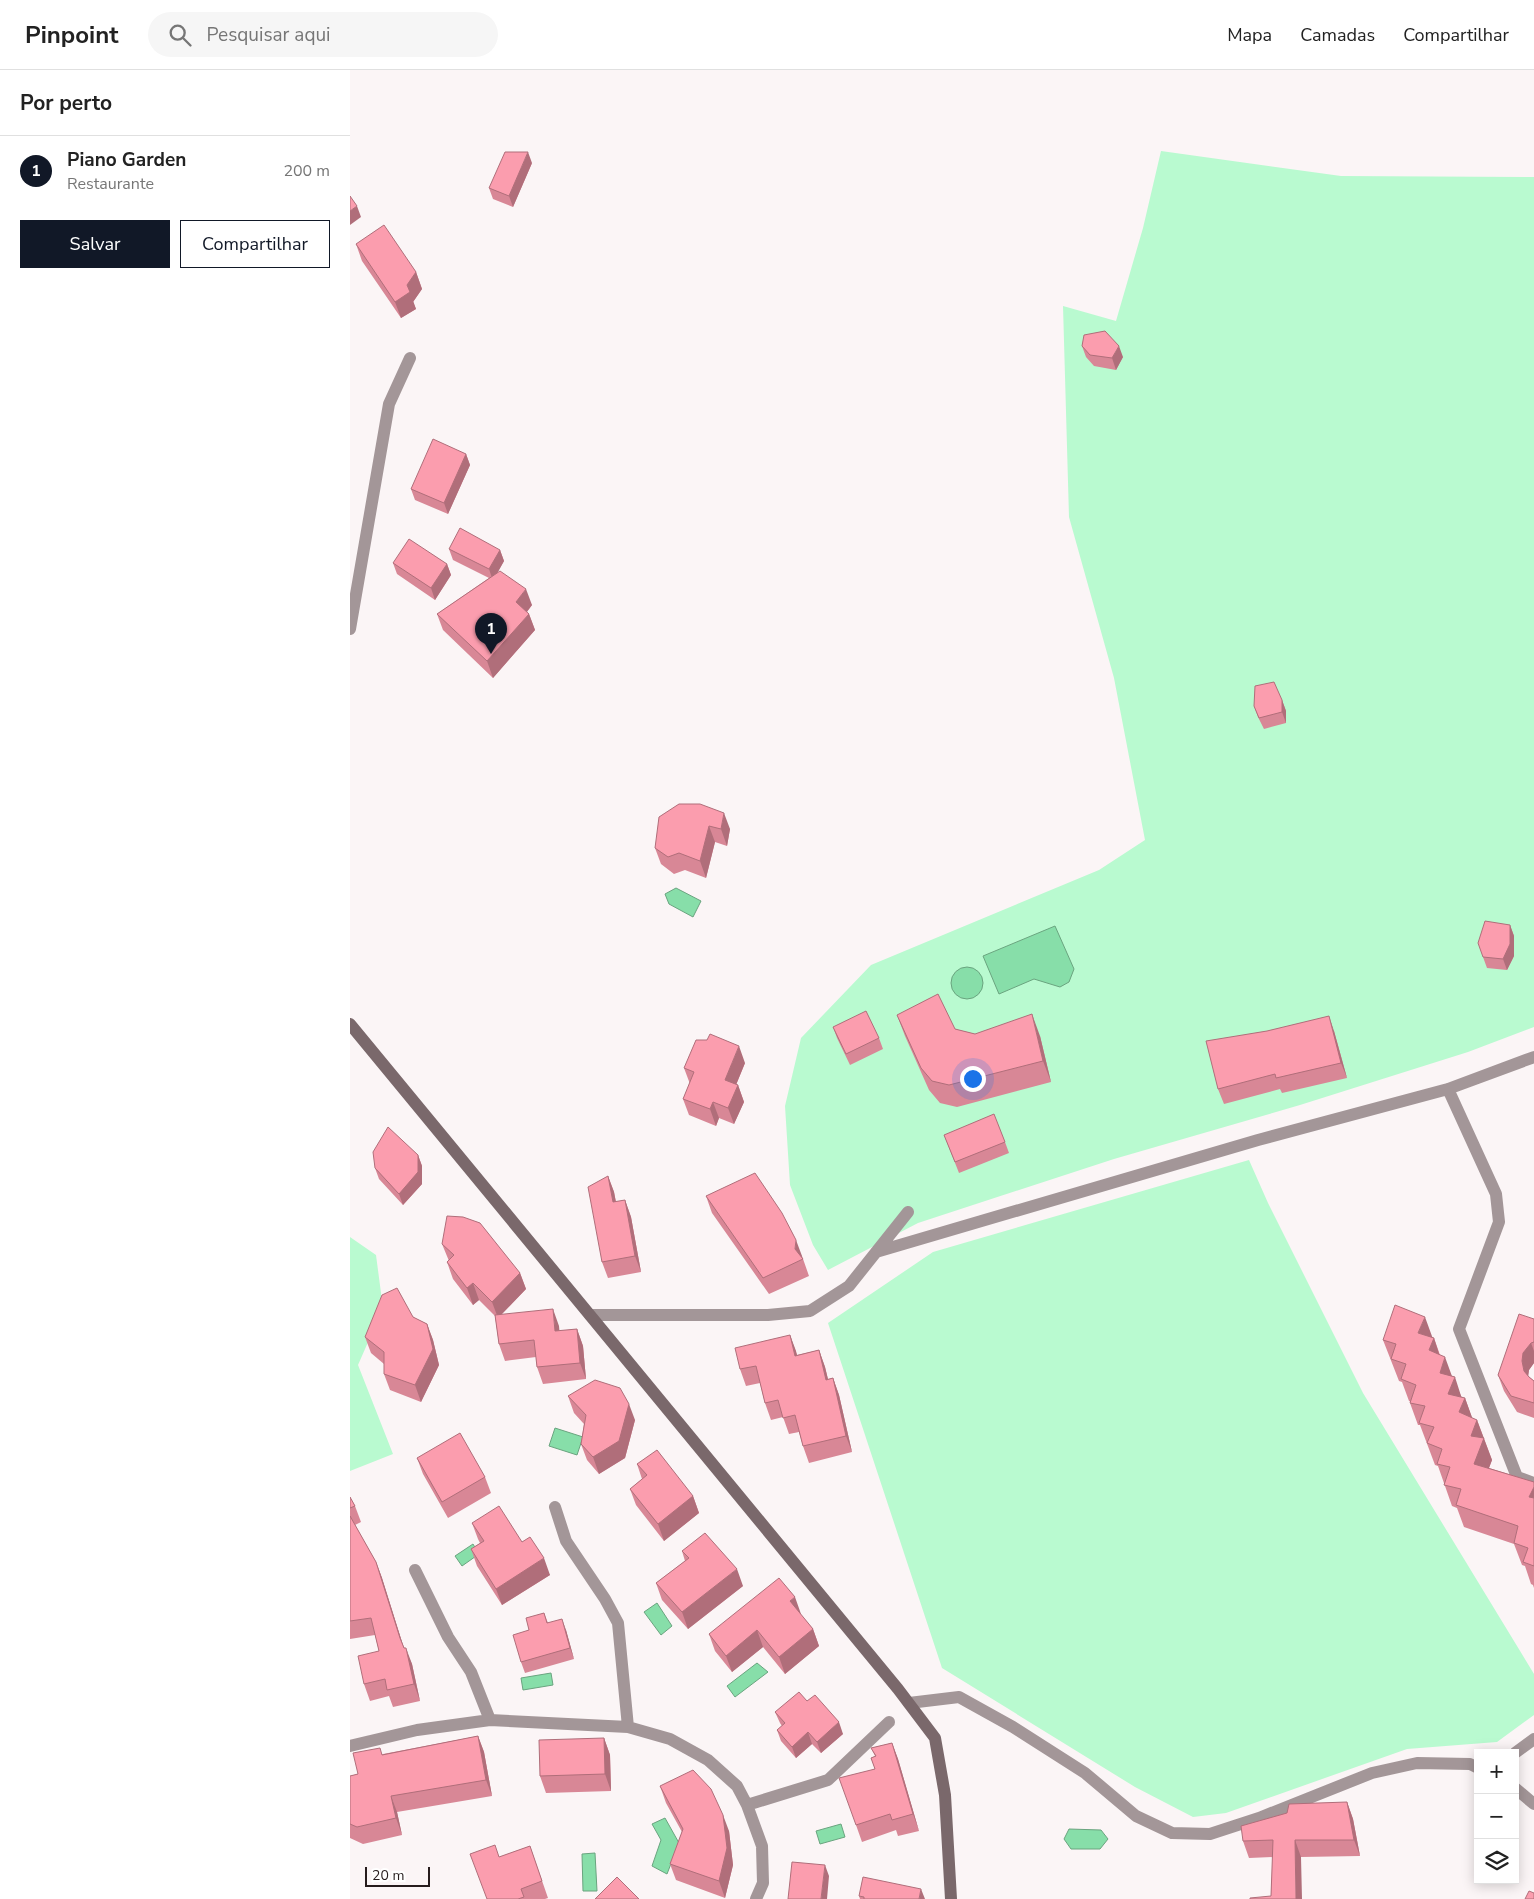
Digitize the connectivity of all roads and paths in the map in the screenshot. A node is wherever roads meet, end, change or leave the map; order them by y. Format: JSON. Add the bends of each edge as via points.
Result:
{"nodes":[{"id":1,"x":410,"y":358,"type":"dead end"},
{"id":2,"x":350,"y":629,"type":"edge"},
{"id":3,"x":350,"y":1024,"type":"edge"},
{"id":4,"x":1534,"y":1057,"type":"edge"},
{"id":5,"x":1448,"y":1089,"type":"junction"},
{"id":6,"x":908,"y":1212,"type":"dead end"},
{"id":7,"x":876,"y":1252,"type":"junction"},
{"id":8,"x":590,"y":1316,"type":"junction"},
{"id":9,"x":1534,"y":1483,"type":"edge"},
{"id":10,"x":555,"y":1507,"type":"dead end"},
{"id":11,"x":415,"y":1570,"type":"dead end"},
{"id":12,"x":909,"y":1703,"type":"junction"},
{"id":13,"x":490,"y":1720,"type":"junction"},
{"id":14,"x":889,"y":1722,"type":"dead end"},
{"id":15,"x":628,"y":1727,"type":"junction"},
{"id":16,"x":1534,"y":1739,"type":"edge"},
{"id":17,"x":350,"y":1746,"type":"edge"},
{"id":18,"x":1519,"y":1750,"type":"edge"},
{"id":19,"x":1474,"y":1765,"type":"edge"},
{"id":20,"x":1519,"y":1791,"type":"edge"},
{"id":21,"x":1534,"y":1804,"type":"edge"},
{"id":22,"x":747,"y":1805,"type":"junction"},
{"id":23,"x":756,"y":1899,"type":"edge"},
{"id":24,"x":951,"y":1899,"type":"edge"}],
"edges":[{"from":1,"to":2,"type":"street","via":[[389,404]]},
{"from":3,"to":8,"type":"street"},
{"from":4,"to":5,"type":"street"},
{"from":5,"to":7,"type":"street","via":[[1258,1140]]},
{"from":5,"to":9,"type":"street","via":[[1496,1194],[1499,1222],[1459,1330],[1517,1477]]},
{"from":6,"to":7,"type":"street"},
{"from":7,"to":8,"type":"street","via":[[849,1286],[810,1311],[768,1315]]},
{"from":8,"to":12,"type":"street"},
{"from":10,"to":15,"type":"street","via":[[566,1540],[618,1623]]},
{"from":11,"to":13,"type":"street","via":[[448,1636],[471,1672]]},
{"from":12,"to":19,"type":"street","via":[[959,1696],[1085,1773],[1136,1816],[1172,1833],[1210,1834],[1381,1771],[1417,1763]]},
{"from":12,"to":24,"type":"street","via":[[935,1738],[945,1795]]},
{"from":13,"to":15,"type":"street"},
{"from":13,"to":17,"type":"street","via":[[417,1730]]},
{"from":14,"to":22,"type":"street","via":[[828,1780]]},
{"from":15,"to":22,"type":"street","via":[[670,1739],[708,1760],[737,1786]]},
{"from":16,"to":18,"type":"street"},
{"from":20,"to":21,"type":"street"},
{"from":22,"to":23,"type":"street","via":[[762,1846],[762,1883]]}]}
